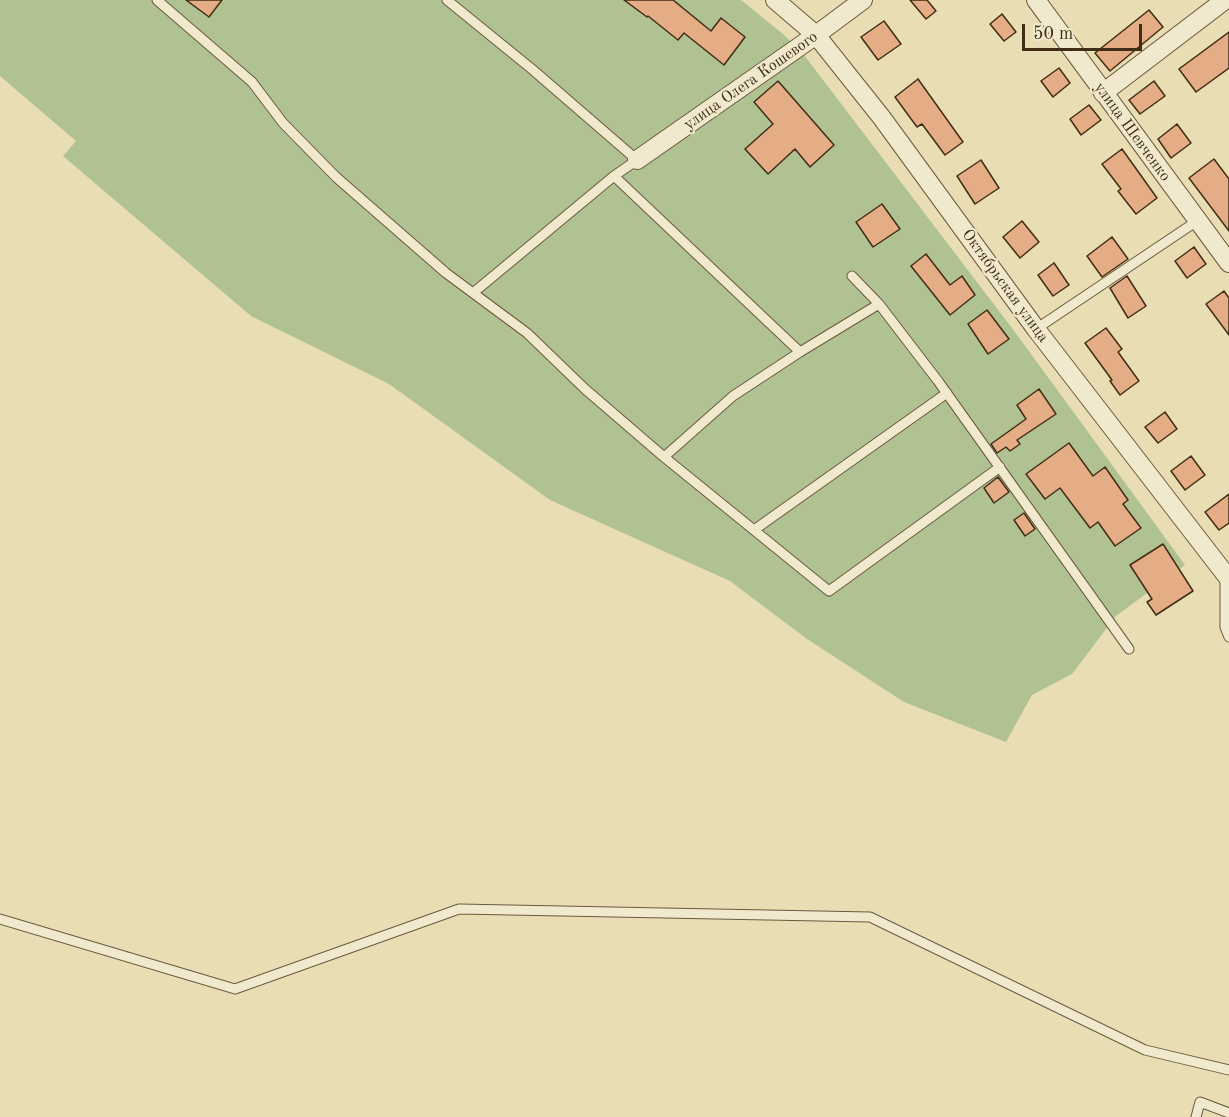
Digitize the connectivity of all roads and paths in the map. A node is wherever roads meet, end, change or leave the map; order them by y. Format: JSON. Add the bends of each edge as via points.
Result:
{"nodes":[{"id":1,"x":157,"y":0,"type":"edge"},
{"id":2,"x":447,"y":0,"type":"edge"},
{"id":3,"x":775,"y":0,"type":"edge"},
{"id":4,"x":863,"y":0,"type":"edge"},
{"id":5,"x":1035,"y":0,"type":"edge"},
{"id":6,"x":1225,"y":0,"type":"edge"},
{"id":7,"x":816,"y":35,"type":"junction"},
{"id":8,"x":1103,"y":93,"type":"junction"},
{"id":9,"x":637,"y":160,"type":"junction"},
{"id":10,"x":614,"y":176,"type":"junction"},
{"id":11,"x":1197,"y":221,"type":"junction"},
{"id":12,"x":1229,"y":263,"type":"edge"},
{"id":13,"x":852,"y":276,"type":"dead end"},
{"id":14,"x":473,"y":293,"type":"junction"},
{"id":15,"x":879,"y":304,"type":"junction"},
{"id":16,"x":1036,"y":329,"type":"junction"},
{"id":17,"x":800,"y":352,"type":"junction"},
{"id":18,"x":946,"y":393,"type":"junction"},
{"id":19,"x":664,"y":457,"type":"junction"},
{"id":20,"x":1000,"y":467,"type":"junction"},
{"id":21,"x":754,"y":530,"type":"junction"},
{"id":22,"x":1227,"y":577,"type":"edge"},
{"id":23,"x":1229,"y":637,"type":"edge"},
{"id":24,"x":1129,"y":649,"type":"dead end"},
{"id":25,"x":0,"y":919,"type":"edge"},
{"id":26,"x":1229,"y":1070,"type":"edge"},
{"id":27,"x":1229,"y":1113,"type":"edge"},
{"id":28,"x":1196,"y":1117,"type":"edge"}],
"edges":[{"from":1,"to":14,"type":"lane","via":[[252,82],[284,123],[336,177]]},
{"from":2,"to":9,"type":"lane"},
{"from":3,"to":7,"type":"street","name":"Октябрьская улица"},
{"from":4,"to":7,"type":"street","name":"улица Олега Кошевого"},
{"from":5,"to":8,"type":"street","name":"улица Шевченко"},
{"from":6,"to":8,"type":"street"},
{"from":7,"to":9,"type":"street","name":"улица Олега Кошевого"},
{"from":7,"to":16,"type":"street","name":"Октябрьская улица","via":[[882,118]]},
{"from":8,"to":11,"type":"street","name":"улица Шевченко"},
{"from":9,"to":10,"type":"lane"},
{"from":10,"to":14,"type":"lane"},
{"from":10,"to":17,"type":"lane"},
{"from":11,"to":12,"type":"street","name":"улица Шевченко"},
{"from":11,"to":16,"type":"lane"},
{"from":13,"to":15,"type":"lane"},
{"from":14,"to":19,"type":"lane","via":[[527,333]]},
{"from":15,"to":17,"type":"lane"},
{"from":15,"to":18,"type":"lane"},
{"from":16,"to":22,"type":"street","name":"Октябрьская улица"},
{"from":17,"to":19,"type":"lane","via":[[734,396]]},
{"from":18,"to":20,"type":"lane"},
{"from":18,"to":21,"type":"lane"},
{"from":19,"to":21,"type":"lane"},
{"from":20,"to":21,"type":"lane","via":[[829,591]]},
{"from":20,"to":24,"type":"lane"},
{"from":22,"to":23,"type":"lane","via":[[1225,627]]},
{"from":25,"to":26,"type":"lane","via":[[235,989],[459,909],[870,917],[1145,1050]]},
{"from":27,"to":28,"type":"lane","via":[[1200,1102]]}]}
